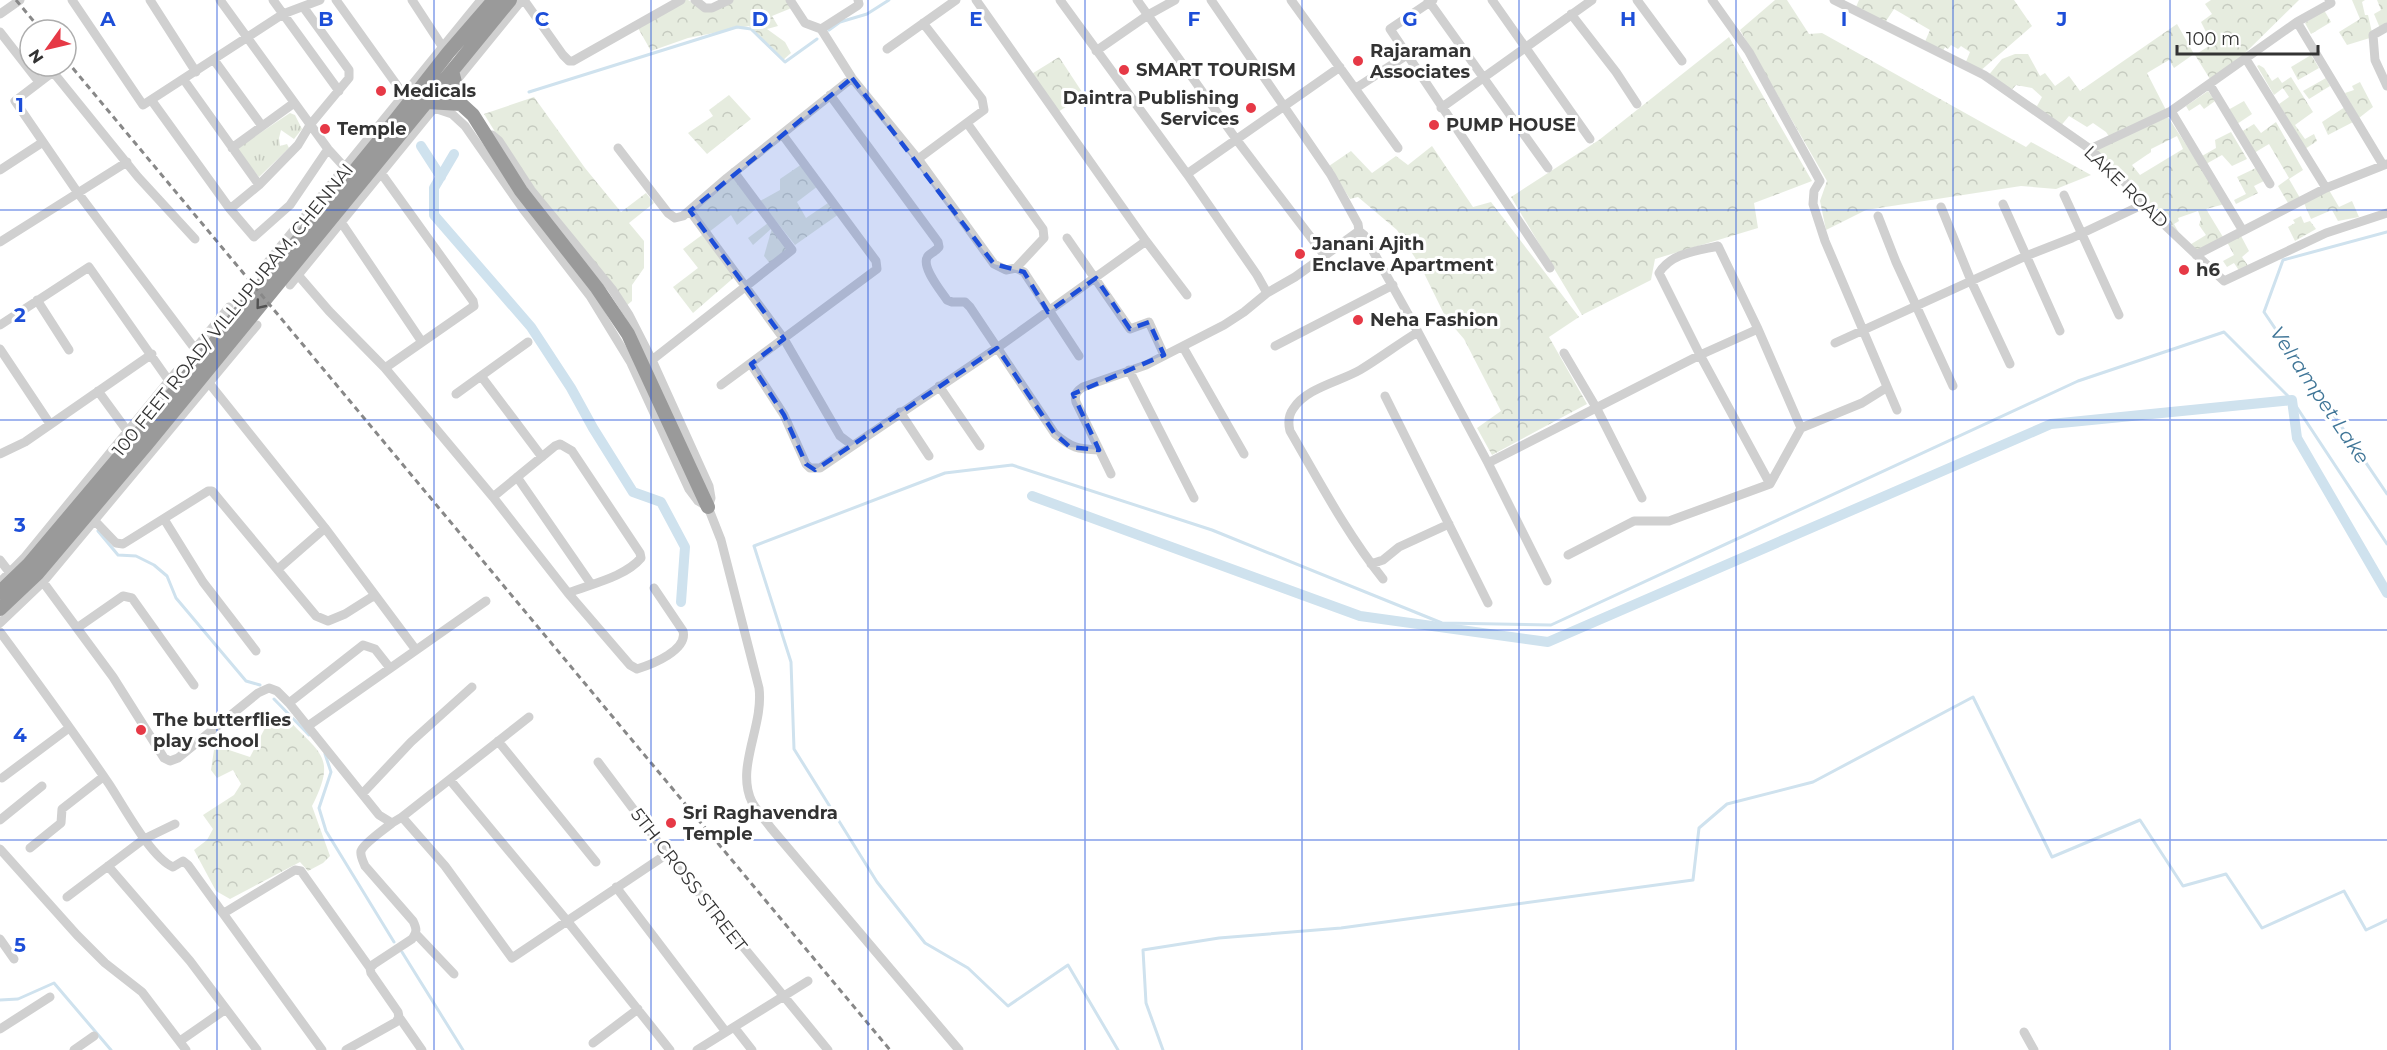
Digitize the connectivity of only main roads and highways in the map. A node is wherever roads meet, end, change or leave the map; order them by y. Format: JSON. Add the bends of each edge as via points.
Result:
{"nodes":[{"id":1,"x":494,"y":0,"type":"edge"},
{"id":2,"x":519,"y":0,"type":"edge"},
{"id":3,"x":452,"y":71,"type":"junction"},
{"id":4,"x":461,"y":104,"type":"junction"},
{"id":5,"x":430,"y":105,"type":"junction"},
{"id":6,"x":183,"y":385,"type":"junction"},
{"id":7,"x":708,"y":507,"type":"road end"},
{"id":8,"x":0,"y":592,"type":"edge"},
{"id":9,"x":0,"y":609,"type":"edge"}],
"edges":[{"from":1,"to":6,"type":"highway","name":"100 FEET ROAD/ VILLUPURAM, CHENNAI"},
{"from":2,"to":3,"type":"highway","name":"100 FEET ROAD/ VILLUPURAM, CHENNAI"},
{"from":3,"to":4,"type":"highway"},
{"from":3,"to":5,"type":"highway","name":"100 FEET ROAD/ VILLUPURAM, CHENNAI"},
{"from":4,"to":5,"type":"highway"},
{"from":4,"to":7,"type":"highway","via":[[478,122],[521,191],[597,288],[633,344]]},
{"from":5,"to":6,"type":"highway","name":"100 FEET ROAD/ VILLUPURAM, CHENNAI","one_way":true},
{"from":6,"to":8,"type":"highway","name":"100 FEET ROAD/ VILLUPURAM, CHENNAI","via":[[29,564]]},
{"from":6,"to":9,"type":"highway","name":"100 FEET ROAD/ VILLUPURAM, CHENNAI","via":[[53,556]]}]}
